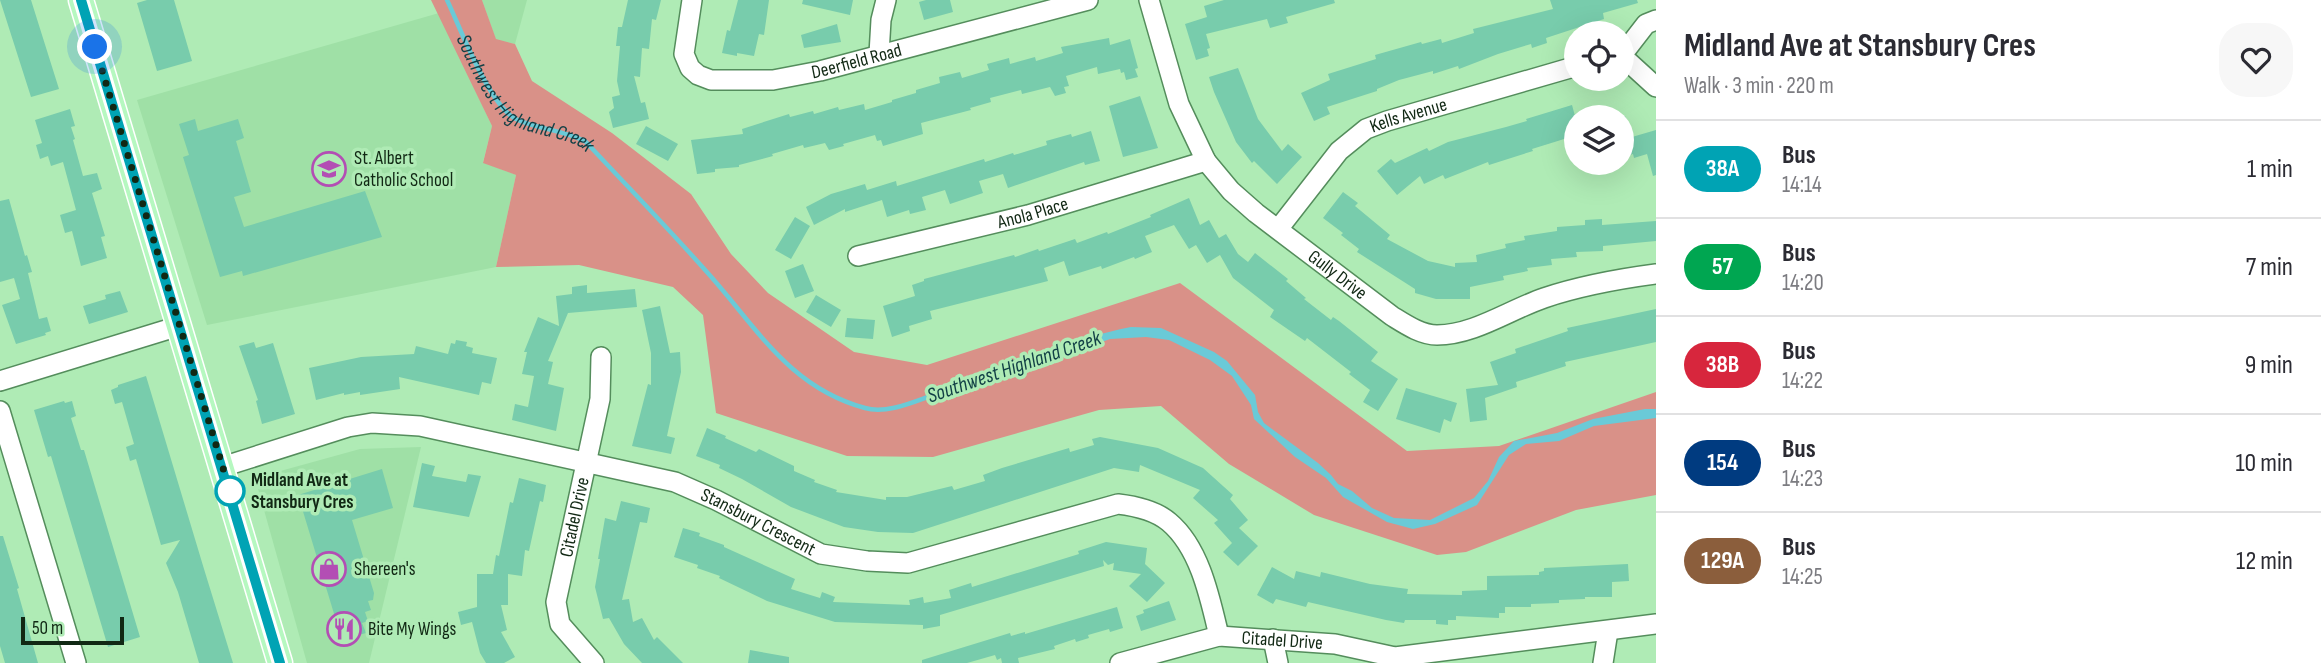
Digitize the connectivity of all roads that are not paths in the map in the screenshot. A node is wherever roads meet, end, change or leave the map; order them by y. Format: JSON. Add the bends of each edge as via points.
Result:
{"nodes":[{"id":1,"x":81,"y":0,"type":"edge"},
{"id":2,"x":692,"y":0,"type":"edge"},
{"id":3,"x":886,"y":0,"type":"edge"},
{"id":4,"x":1088,"y":0,"type":"edge"},
{"id":5,"x":1149,"y":0,"type":"edge"},
{"id":6,"x":1656,"y":20,"type":"edge"},
{"id":7,"x":1634,"y":40,"type":"edge"},
{"id":8,"x":879,"y":54,"type":"junction"},
{"id":9,"x":1634,"y":67,"type":"edge"},
{"id":10,"x":1564,"y":70,"type":"edge"},
{"id":11,"x":1656,"y":87,"type":"edge"},
{"id":12,"x":1206,"y":161,"type":"junction"},
{"id":13,"x":1279,"y":228,"type":"junction"},
{"id":14,"x":858,"y":256,"type":"dead end"},
{"id":15,"x":1656,"y":274,"type":"edge"},
{"id":16,"x":179,"y":326,"type":"junction"},
{"id":17,"x":601,"y":357,"type":"dead end"},
{"id":18,"x":0,"y":381,"type":"edge"},
{"id":19,"x":0,"y":411,"type":"edge"},
{"id":20,"x":586,"y":463,"type":"junction"},
{"id":21,"x":222,"y":467,"type":"junction"},
{"id":22,"x":1656,"y":624,"type":"edge"},
{"id":23,"x":1608,"y":631,"type":"junction"},
{"id":24,"x":1219,"y":636,"type":"junction"},
{"id":25,"x":1273,"y":639,"type":"junction"},
{"id":26,"x":76,"y":663,"type":"edge"},
{"id":27,"x":280,"y":663,"type":"edge"},
{"id":28,"x":594,"y":663,"type":"edge"},
{"id":29,"x":1120,"y":663,"type":"edge"},
{"id":30,"x":1278,"y":663,"type":"edge"},
{"id":31,"x":1603,"y":663,"type":"edge"}],
"edges":[{"from":1,"to":16,"type":"main road"},
{"from":2,"to":8,"type":"street","name":"Deerfield Road","via":[[684,54],[690,68],[711,80],[774,80]]},
{"from":3,"to":8,"type":"street"},
{"from":4,"to":8,"type":"street","name":"Deerfield Road"},
{"from":5,"to":12,"type":"street","name":"Gully Drive","via":[[1179,104]]},
{"from":6,"to":7,"type":"street","via":[[1646,24]]},
{"from":9,"to":11,"type":"street"},
{"from":10,"to":13,"type":"street","name":"Kells Avenue","via":[[1366,129],[1339,151]]},
{"from":12,"to":13,"type":"street","name":"Gully Drive","via":[[1231,191]]},
{"from":12,"to":14,"type":"street","name":"Anola Place","via":[[1028,215]]},
{"from":13,"to":15,"type":"street","name":"Gully Drive","via":[[1392,316],[1434,335],[1460,332],[1573,289]]},
{"from":16,"to":18,"type":"street"},
{"from":16,"to":21,"type":"main road"},
{"from":17,"to":20,"type":"street","name":"Citadel Drive","via":[[600,399]]},
{"from":19,"to":26,"type":"street"},
{"from":20,"to":21,"type":"street","name":"Stansbury Crescent","via":[[420,425],[372,423]]},
{"from":20,"to":24,"type":"street","name":"Stansbury Crescent","via":[[675,482],[821,554],[867,561],[908,562],[1118,504],[1133,506],[1168,521],[1186,541],[1201,573]]},
{"from":20,"to":28,"type":"street","name":"Citadel Drive","via":[[556,612],[560,624]]},
{"from":21,"to":27,"type":"main road"},
{"from":22,"to":23,"type":"street","name":"Citadel Drive"},
{"from":23,"to":25,"type":"street","name":"Citadel Drive","via":[[1395,657],[1335,644]]},
{"from":23,"to":31,"type":"street"},
{"from":24,"to":25,"type":"street","name":"Citadel Drive"},
{"from":24,"to":29,"type":"street","name":"Citadel Drive"},
{"from":25,"to":30,"type":"street"}]}
